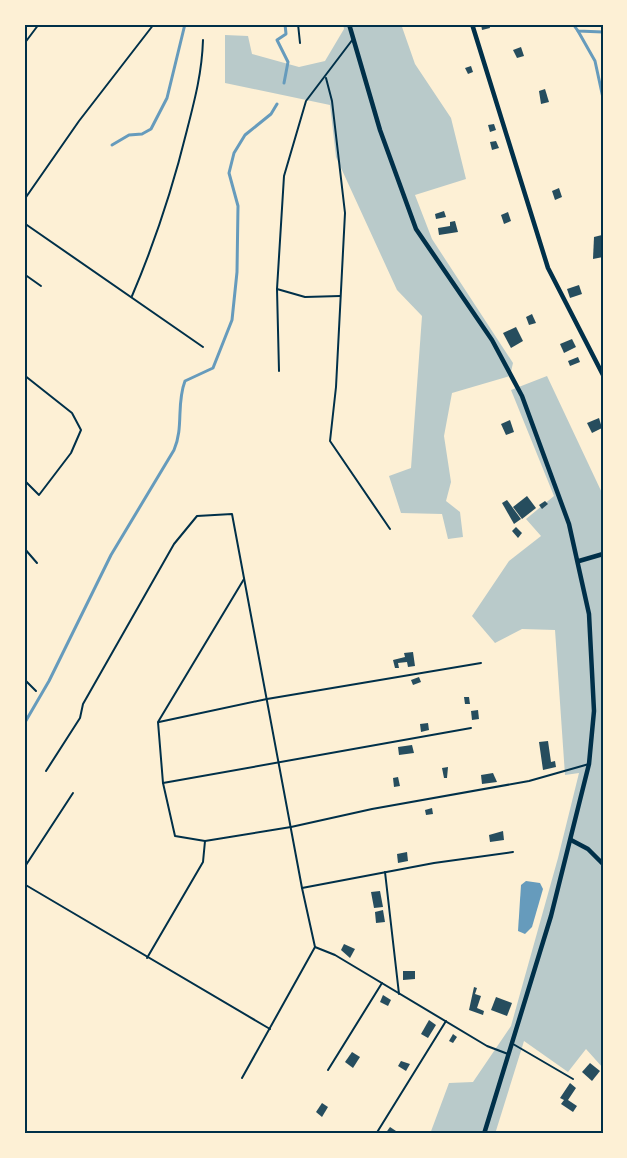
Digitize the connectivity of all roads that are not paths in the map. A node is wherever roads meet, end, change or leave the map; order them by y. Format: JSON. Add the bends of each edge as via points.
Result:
{"nodes":[{"id":1,"x":39,"y":24,"type":"edge"},
{"id":2,"x":154,"y":24,"type":"edge"},
{"id":3,"x":298,"y":24,"type":"edge"},
{"id":4,"x":349,"y":24,"type":"edge"},
{"id":5,"x":472,"y":24,"type":"edge"},
{"id":6,"x":353,"y":39,"type":"junction"},
{"id":7,"x":203,"y":40,"type":"dead end"},
{"id":8,"x":300,"y":42,"type":"dead end"},
{"id":9,"x":24,"y":44,"type":"edge"},
{"id":10,"x":326,"y":78,"type":"junction"},
{"id":11,"x":24,"y":200,"type":"edge"},
{"id":12,"x":24,"y":224,"type":"edge"},
{"id":13,"x":24,"y":274,"type":"edge"},
{"id":14,"x":41,"y":286,"type":"dead end"},
{"id":15,"x":277,"y":289,"type":"junction"},
{"id":16,"x":132,"y":296,"type":"junction"},
{"id":17,"x":340,"y":296,"type":"junction"},
{"id":18,"x":203,"y":347,"type":"dead end"},
{"id":19,"x":279,"y":371,"type":"dead end"},
{"id":20,"x":24,"y":375,"type":"edge"},
{"id":21,"x":603,"y":375,"type":"edge"},
{"id":22,"x":24,"y":480,"type":"edge"},
{"id":23,"x":390,"y":529,"type":"dead end"},
{"id":24,"x":24,"y":548,"type":"edge"},
{"id":25,"x":603,"y":554,"type":"edge"},
{"id":26,"x":579,"y":561,"type":"junction"},
{"id":27,"x":38,"y":563,"type":"dead end"},
{"id":28,"x":244,"y":579,"type":"junction"},
{"id":29,"x":481,"y":663,"type":"dead end"},
{"id":30,"x":24,"y":679,"type":"edge"},
{"id":31,"x":36,"y":691,"type":"dead end"},
{"id":32,"x":267,"y":699,"type":"junction"},
{"id":33,"x":158,"y":722,"type":"junction"},
{"id":34,"x":471,"y":728,"type":"dead end"},
{"id":35,"x":279,"y":762,"type":"junction"},
{"id":36,"x":589,"y":764,"type":"junction"},
{"id":37,"x":46,"y":771,"type":"dead end"},
{"id":38,"x":163,"y":783,"type":"junction"},
{"id":39,"x":73,"y":793,"type":"dead end"},
{"id":40,"x":291,"y":827,"type":"junction"},
{"id":41,"x":572,"y":840,"type":"junction"},
{"id":42,"x":205,"y":841,"type":"junction"},
{"id":43,"x":513,"y":852,"type":"dead end"},
{"id":44,"x":603,"y":864,"type":"edge"},
{"id":45,"x":24,"y":868,"type":"edge"},
{"id":46,"x":385,"y":872,"type":"junction"},
{"id":47,"x":24,"y":884,"type":"edge"},
{"id":48,"x":302,"y":888,"type":"junction"},
{"id":49,"x":315,"y":947,"type":"junction"},
{"id":50,"x":146,"y":958,"type":"junction"},
{"id":51,"x":382,"y":983,"type":"junction"},
{"id":52,"x":399,"y":993,"type":"junction"},
{"id":53,"x":446,"y":1021,"type":"junction"},
{"id":54,"x":270,"y":1029,"type":"junction"},
{"id":55,"x":512,"y":1044,"type":"junction"},
{"id":56,"x":508,"y":1054,"type":"junction"},
{"id":57,"x":328,"y":1070,"type":"dead end"},
{"id":58,"x":242,"y":1078,"type":"dead end"},
{"id":59,"x":573,"y":1079,"type":"dead end"},
{"id":60,"x":376,"y":1134,"type":"edge"},
{"id":61,"x":483,"y":1134,"type":"edge"}],
"edges":[{"from":1,"to":9,"type":"lane"},
{"from":2,"to":11,"type":"lane","via":[[65,139]]},
{"from":3,"to":8,"type":"lane"},
{"from":4,"to":6,"type":"street"},
{"from":5,"to":21,"type":"street","via":[[548,268]]},
{"from":6,"to":10,"type":"lane"},
{"from":6,"to":26,"type":"street","via":[[380,130],[417,229],[515,381]]},
{"from":7,"to":16,"type":"lane","via":[[202,75],[183,147],[148,260]]},
{"from":10,"to":15,"type":"lane","via":[[306,101],[284,176]]},
{"from":10,"to":17,"type":"lane","via":[[344,204]]},
{"from":12,"to":16,"type":"lane"},
{"from":13,"to":14,"type":"lane"},
{"from":15,"to":17,"type":"lane","via":[[305,297]]},
{"from":15,"to":19,"type":"lane"},
{"from":16,"to":18,"type":"lane"},
{"from":17,"to":23,"type":"lane","via":[[330,441]]},
{"from":20,"to":22,"type":"lane","via":[[72,413],[81,430],[71,453],[39,495]]},
{"from":24,"to":27,"type":"lane"},
{"from":25,"to":26,"type":"street"},
{"from":26,"to":36,"type":"street","via":[[591,643],[594,731]]},
{"from":28,"to":32,"type":"lane"},
{"from":28,"to":33,"type":"lane"},
{"from":28,"to":37,"type":"lane","via":[[232,514],[197,516],[174,544],[83,704],[81,718]]},
{"from":29,"to":32,"type":"lane"},
{"from":30,"to":31,"type":"lane"},
{"from":32,"to":33,"type":"lane"},
{"from":32,"to":35,"type":"lane"},
{"from":33,"to":38,"type":"lane"},
{"from":34,"to":35,"type":"lane"},
{"from":35,"to":38,"type":"lane"},
{"from":35,"to":40,"type":"lane"},
{"from":36,"to":40,"type":"lane","via":[[529,781]]},
{"from":36,"to":41,"type":"street"},
{"from":38,"to":42,"type":"lane","via":[[175,836]]},
{"from":39,"to":45,"type":"lane"},
{"from":40,"to":42,"type":"lane"},
{"from":40,"to":48,"type":"lane"},
{"from":41,"to":44,"type":"street"},
{"from":41,"to":55,"type":"street"},
{"from":42,"to":50,"type":"lane","via":[[203,862]]},
{"from":43,"to":46,"type":"lane"},
{"from":46,"to":48,"type":"lane"},
{"from":46,"to":52,"type":"lane"},
{"from":47,"to":50,"type":"lane"},
{"from":48,"to":49,"type":"lane"},
{"from":49,"to":51,"type":"lane"},
{"from":49,"to":54,"type":"lane"},
{"from":50,"to":54,"type":"lane"},
{"from":51,"to":52,"type":"lane"},
{"from":51,"to":57,"type":"lane"},
{"from":52,"to":53,"type":"lane"},
{"from":53,"to":56,"type":"lane"},
{"from":53,"to":60,"type":"lane"},
{"from":54,"to":58,"type":"lane"},
{"from":55,"to":56,"type":"street"},
{"from":55,"to":59,"type":"lane"},
{"from":56,"to":61,"type":"street"}]}
